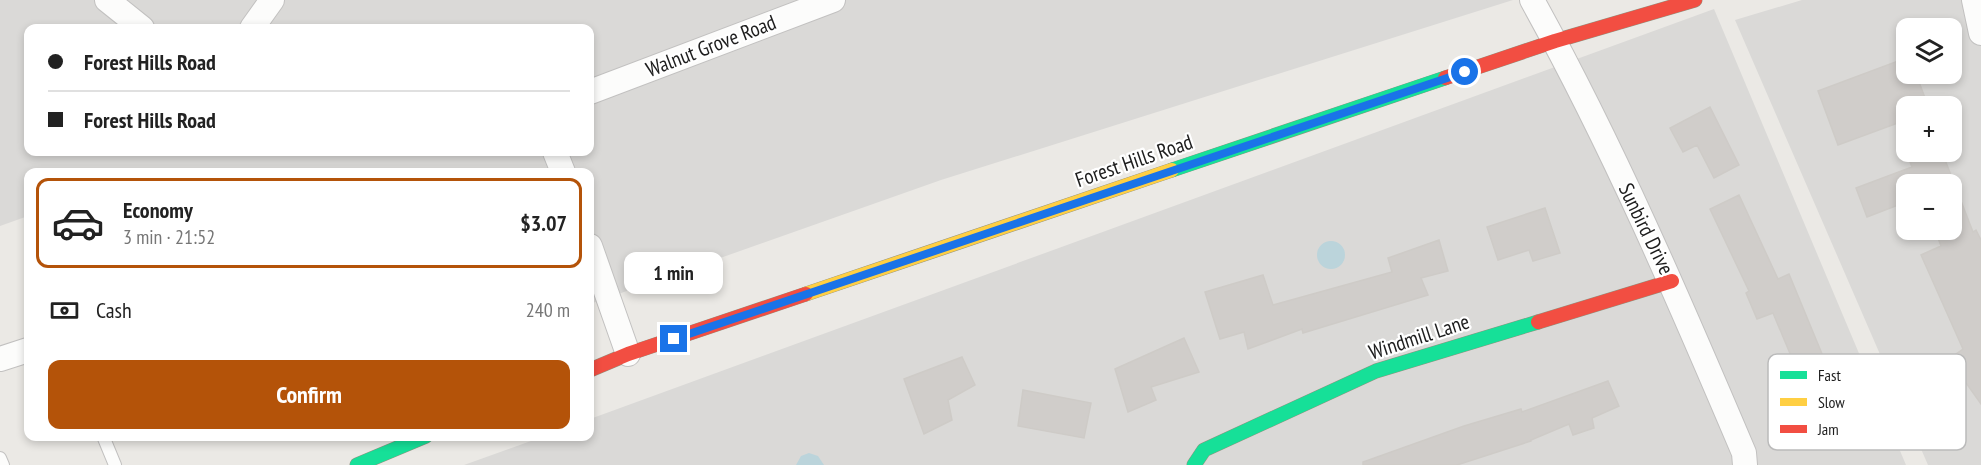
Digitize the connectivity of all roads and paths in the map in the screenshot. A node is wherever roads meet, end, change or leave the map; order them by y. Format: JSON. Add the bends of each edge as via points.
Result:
{"nodes":[{"id":1,"x":107,"y":0,"type":"edge"},
{"id":2,"x":272,"y":0,"type":"edge"},
{"id":3,"x":833,"y":0,"type":"edge"},
{"id":4,"x":1532,"y":0,"type":"edge"},
{"id":5,"x":1695,"y":0,"type":"edge"},
{"id":6,"x":1974,"y":0,"type":"edge"},
{"id":7,"x":137,"y":24,"type":"edge"},
{"id":8,"x":255,"y":24,"type":"edge"},
{"id":9,"x":1981,"y":33,"type":"edge"},
{"id":10,"x":1555,"y":41,"type":"junction"},
{"id":11,"x":594,"y":90,"type":"edge"},
{"id":12,"x":594,"y":257,"type":"edge"},
{"id":13,"x":1672,"y":282,"type":"junction"},
{"id":14,"x":24,"y":351,"type":"edge"},
{"id":15,"x":628,"y":354,"type":"junction"},
{"id":16,"x":0,"y":359,"type":"edge"},
{"id":17,"x":594,"y":368,"type":"edge"},
{"id":18,"x":106,"y":441,"type":"edge"},
{"id":19,"x":414,"y":441,"type":"edge"},
{"id":20,"x":0,"y":458,"type":"edge"},
{"id":21,"x":3,"y":465,"type":"edge"},
{"id":22,"x":115,"y":465,"type":"edge"},
{"id":23,"x":357,"y":465,"type":"edge"},
{"id":24,"x":1194,"y":465,"type":"edge"},
{"id":25,"x":1745,"y":465,"type":"edge"}],
"edges":[{"from":1,"to":7,"type":"street"},
{"from":2,"to":8,"type":"street"},
{"from":3,"to":11,"type":"street","name":"Walnut Grove Road"},
{"from":4,"to":10,"type":"street","name":"Sunbird Drive"},
{"from":5,"to":10,"type":"street","name":"Forest Hills Road"},
{"from":6,"to":9,"type":"street"},
{"from":10,"to":13,"type":"street","name":"Sunbird Drive"},
{"from":10,"to":15,"type":"street","name":"Forest Hills Road"},
{"from":12,"to":15,"type":"street"},
{"from":13,"to":24,"type":"street","name":"Windmill Lane","via":[[1376,371],[1204,450]]},
{"from":13,"to":25,"type":"street","name":"Sunbird Drive","via":[[1744,453]]},
{"from":14,"to":16,"type":"street"},
{"from":15,"to":17,"type":"street","name":"Forest Hills Road"},
{"from":18,"to":22,"type":"lane"},
{"from":19,"to":23,"type":"street"},
{"from":20,"to":21,"type":"lane"}]}
